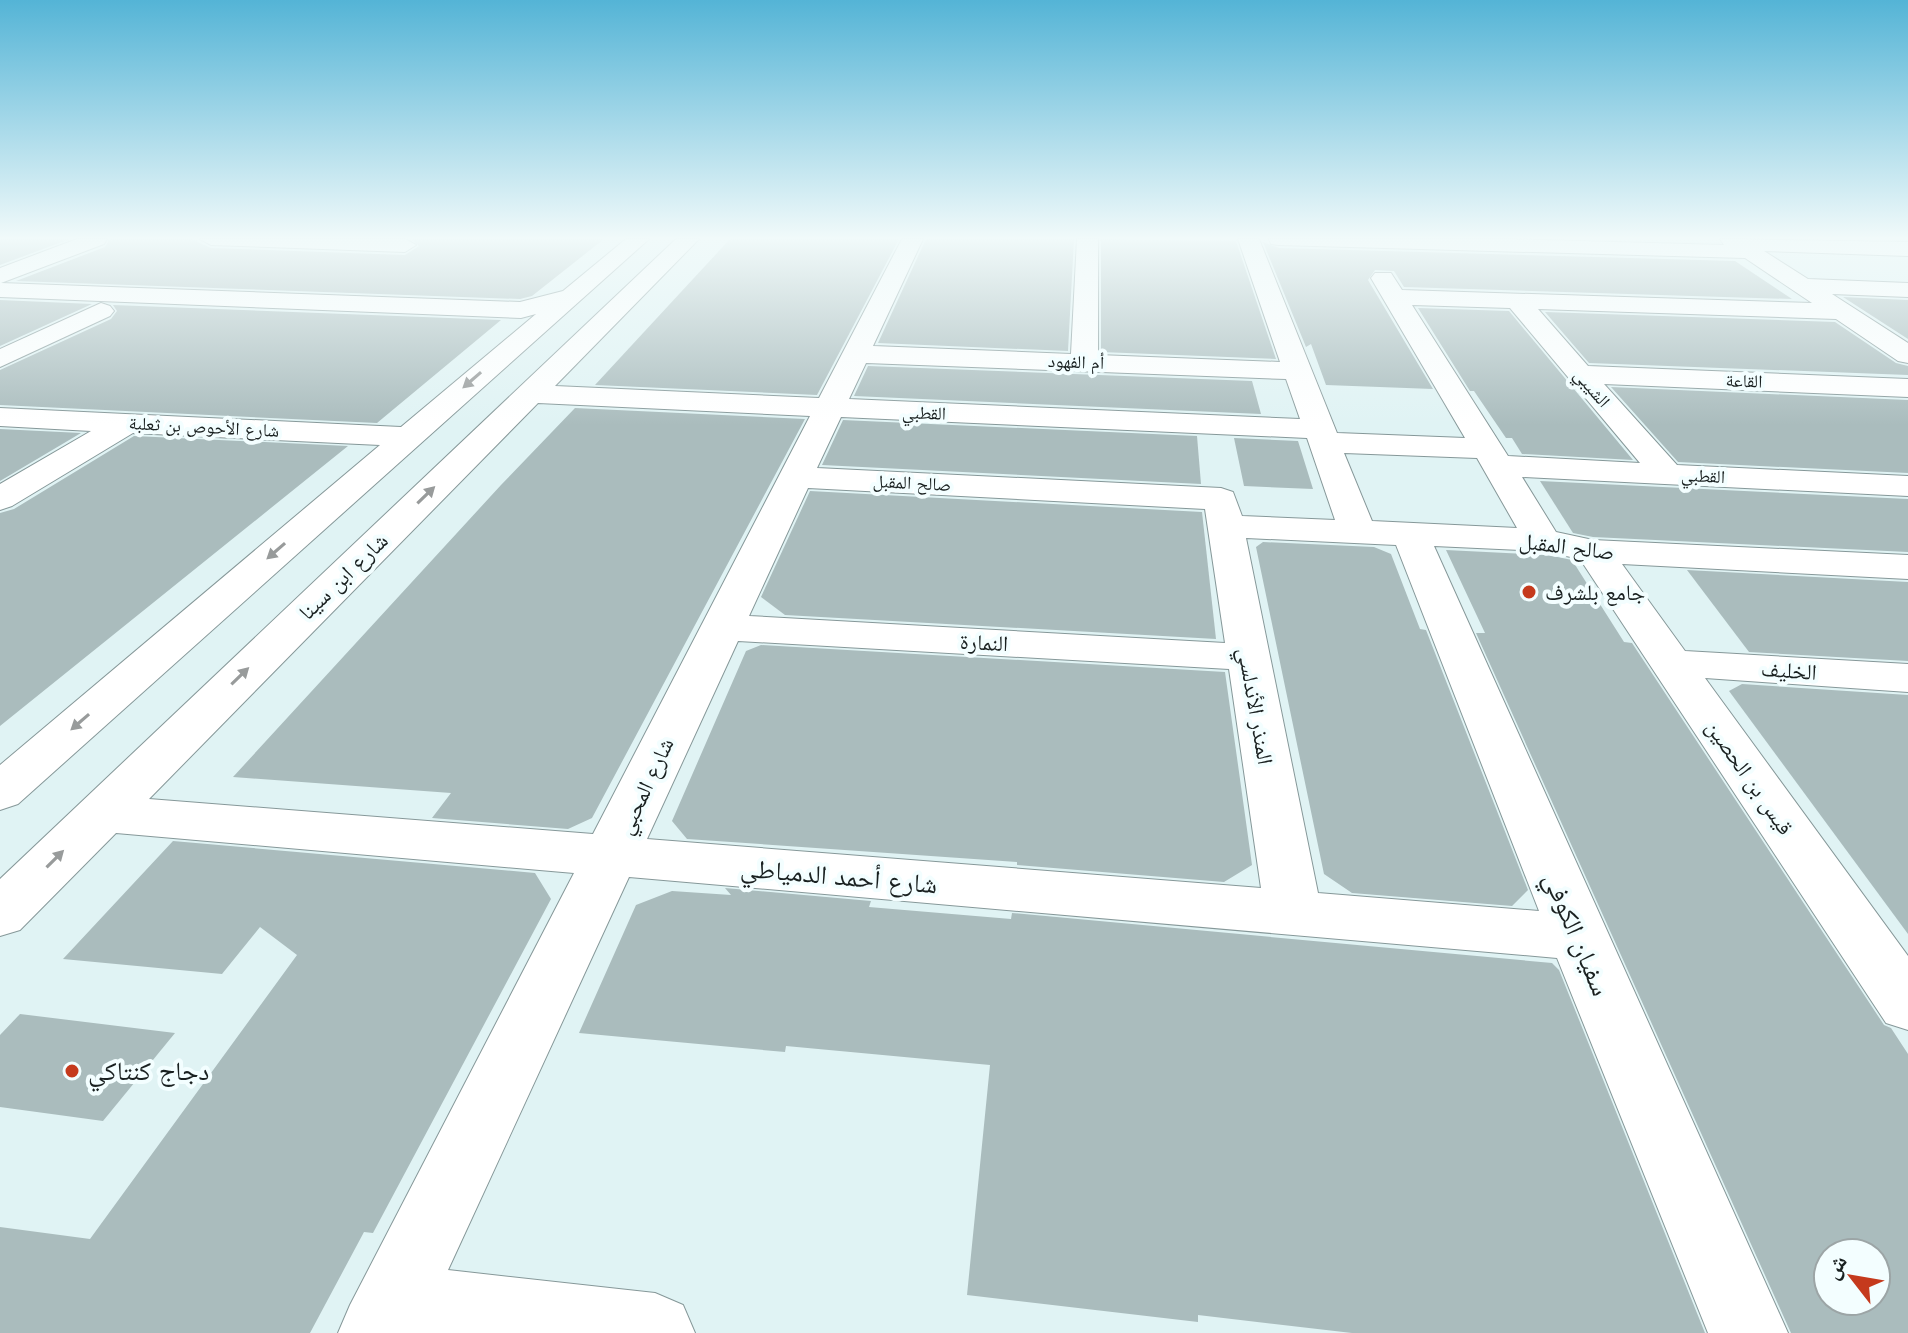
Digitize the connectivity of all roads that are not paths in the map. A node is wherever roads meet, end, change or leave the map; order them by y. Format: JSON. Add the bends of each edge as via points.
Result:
{"nodes":[{"id":1,"x":290,"y":301,"type":"edge"},
{"id":2,"x":557,"y":301,"type":"edge"},
{"id":3,"x":566,"y":301,"type":"edge"},
{"id":4,"x":624,"y":301,"type":"edge"},
{"id":5,"x":881,"y":301,"type":"edge"},
{"id":6,"x":1086,"y":301,"type":"edge"},
{"id":7,"x":1272,"y":301,"type":"edge"},
{"id":8,"x":1398,"y":301,"type":"edge"},
{"id":9,"x":1517,"y":301,"type":"edge"},
{"id":10,"x":1523,"y":301,"type":"edge"},
{"id":11,"x":1825,"y":301,"type":"edge"},
{"id":12,"x":311,"y":302,"type":"joint"},
{"id":13,"x":0,"y":308,"type":"edge"},
{"id":14,"x":491,"y":309,"type":"junction"},
{"id":15,"x":101,"y":311,"type":"junction"},
{"id":16,"x":1841,"y":312,"type":"junction"},
{"id":17,"x":467,"y":327,"type":"junction"},
{"id":18,"x":509,"y":348,"type":"junction"},
{"id":19,"x":855,"y":354,"type":"junction"},
{"id":20,"x":1908,"y":355,"type":"edge"},
{"id":21,"x":0,"y":359,"type":"edge"},
{"id":22,"x":1084,"y":362,"type":"junction"},
{"id":23,"x":1298,"y":371,"type":"junction"},
{"id":24,"x":1580,"y":374,"type":"junction"},
{"id":25,"x":1908,"y":388,"type":"edge"},
{"id":26,"x":528,"y":394,"type":"junction"},
{"id":27,"x":827,"y":409,"type":"junction"},
{"id":28,"x":0,"y":417,"type":"edge"},
{"id":29,"x":127,"y":423,"type":"junction"},
{"id":30,"x":1322,"y":435,"type":"junction"},
{"id":31,"x":407,"y":437,"type":"junction"},
{"id":32,"x":1493,"y":458,"type":"junction"},
{"id":33,"x":1667,"y":474,"type":"junction"},
{"id":34,"x":795,"y":477,"type":"junction"},
{"id":35,"x":1908,"y":486,"type":"edge"},
{"id":36,"x":0,"y":499,"type":"edge"},
{"id":37,"x":1223,"y":513,"type":"junction"},
{"id":38,"x":1384,"y":532,"type":"junction"},
{"id":39,"x":1543,"y":540,"type":"junction"},
{"id":40,"x":1593,"y":551,"type":"junction"},
{"id":41,"x":1908,"y":567,"type":"edge"},
{"id":42,"x":720,"y":627,"type":"junction"},
{"id":43,"x":1247,"y":657,"type":"junction"},
{"id":44,"x":1671,"y":663,"type":"junction"},
{"id":45,"x":1908,"y":678,"type":"edge"},
{"id":46,"x":0,"y":792,"type":"edge"},
{"id":47,"x":101,"y":813,"type":"junction"},
{"id":48,"x":611,"y":858,"type":"junction"},
{"id":49,"x":1293,"y":912,"type":"junction"},
{"id":50,"x":0,"y":914,"type":"edge"},
{"id":51,"x":1578,"y":937,"type":"junction"},
{"id":52,"x":1908,"y":1004,"type":"edge"},
{"id":53,"x":386,"y":1318,"type":"edge"},
{"id":54,"x":655,"y":1333,"type":"edge"},
{"id":55,"x":1748,"y":1333,"type":"edge"}],
"edges":[{"from":1,"to":12,"type":"street"},
{"from":2,"to":14,"type":"street","via":[[521,310]]},
{"from":3,"to":18,"type":"street"},
{"from":4,"to":26,"type":"street","name":"شارع ابن سينا"},
{"from":5,"to":19,"type":"street","name":"شارع المحبي"},
{"from":6,"to":22,"type":"street"},
{"from":7,"to":23,"type":"street","name":"سفيان الكوفي"},
{"from":8,"to":32,"type":"street"},
{"from":9,"to":24,"type":"street","name":"الشيبي"},
{"from":10,"to":16,"type":"street"},
{"from":11,"to":16,"type":"street"},
{"from":12,"to":14,"type":"street"},
{"from":13,"to":15,"type":"street"},
{"from":14,"to":17,"type":"street","via":[[511,318]]},
{"from":15,"to":17,"type":"street"},
{"from":15,"to":21,"type":"street"},
{"from":16,"to":20,"type":"street"},
{"from":17,"to":18,"type":"street","via":[[508,333]]},
{"from":18,"to":31,"type":"street","one_way":true},
{"from":19,"to":22,"type":"street","name":"أم الفهود"},
{"from":19,"to":27,"type":"street","name":"شارع المحبي"},
{"from":22,"to":23,"type":"street","name":"أم الفهود"},
{"from":23,"to":30,"type":"street","name":"سفيان الكوفي"},
{"from":24,"to":25,"type":"street","name":"القاعة"},
{"from":24,"to":33,"type":"street","name":"الشيبي"},
{"from":26,"to":27,"type":"street","name":"القطبي"},
{"from":47,"to":26,"type":"street","name":"شارع ابن سينا","one_way":true},
{"from":27,"to":30,"type":"street","name":"القطبي"},
{"from":27,"to":34,"type":"street","name":"شارع المحبي"},
{"from":28,"to":29,"type":"street","name":"شارع الأحوص بن ثعلبة"},
{"from":29,"to":31,"type":"street","name":"شارع الأحوص بن ثعلبة"},
{"from":29,"to":36,"type":"street"},
{"from":30,"to":32,"type":"street","name":"القطبي"},
{"from":30,"to":38,"type":"street","name":"سفيان الكوفي"},
{"from":31,"to":46,"type":"street","one_way":true},
{"from":32,"to":33,"type":"street","name":"القطبي"},
{"from":32,"to":39,"type":"street"},
{"from":33,"to":35,"type":"street","name":"القطبي"},
{"from":34,"to":37,"type":"street","name":"صالح المقبل"},
{"from":34,"to":42,"type":"street","name":"شارع المحبي"},
{"from":37,"to":38,"type":"street","name":"صالح المقبل"},
{"from":37,"to":43,"type":"street","name":"المنذر الأندلسي"},
{"from":38,"to":39,"type":"street","name":"صالح المقبل"},
{"from":38,"to":51,"type":"street","name":"سفيان الكوفي"},
{"from":39,"to":40,"type":"street","name":"صالح المقبل"},
{"from":40,"to":41,"type":"street","name":"صالح المقبل"},
{"from":40,"to":44,"type":"street","name":"قيس بن الحصين"},
{"from":42,"to":43,"type":"street","name":"النمارة"},
{"from":42,"to":48,"type":"street","name":"شارع المحبي"},
{"from":43,"to":49,"type":"street","name":"المنذر الأندلسي"},
{"from":44,"to":45,"type":"street","name":"الخليف"},
{"from":44,"to":52,"type":"street","name":"قيس بن الحصين"},
{"from":47,"to":48,"type":"street","name":"شارع أحمد الدمياطي"},
{"from":50,"to":47,"type":"street","name":"شارع ابن سينا","one_way":true},
{"from":48,"to":49,"type":"street","name":"شارع أحمد الدمياطي"},
{"from":48,"to":53,"type":"street","name":"شارع المحبي"},
{"from":49,"to":51,"type":"street","name":"شارع أحمد الدمياطي"},
{"from":51,"to":55,"type":"street","name":"سفيان الكوفي"},
{"from":53,"to":54,"type":"street"}]}
